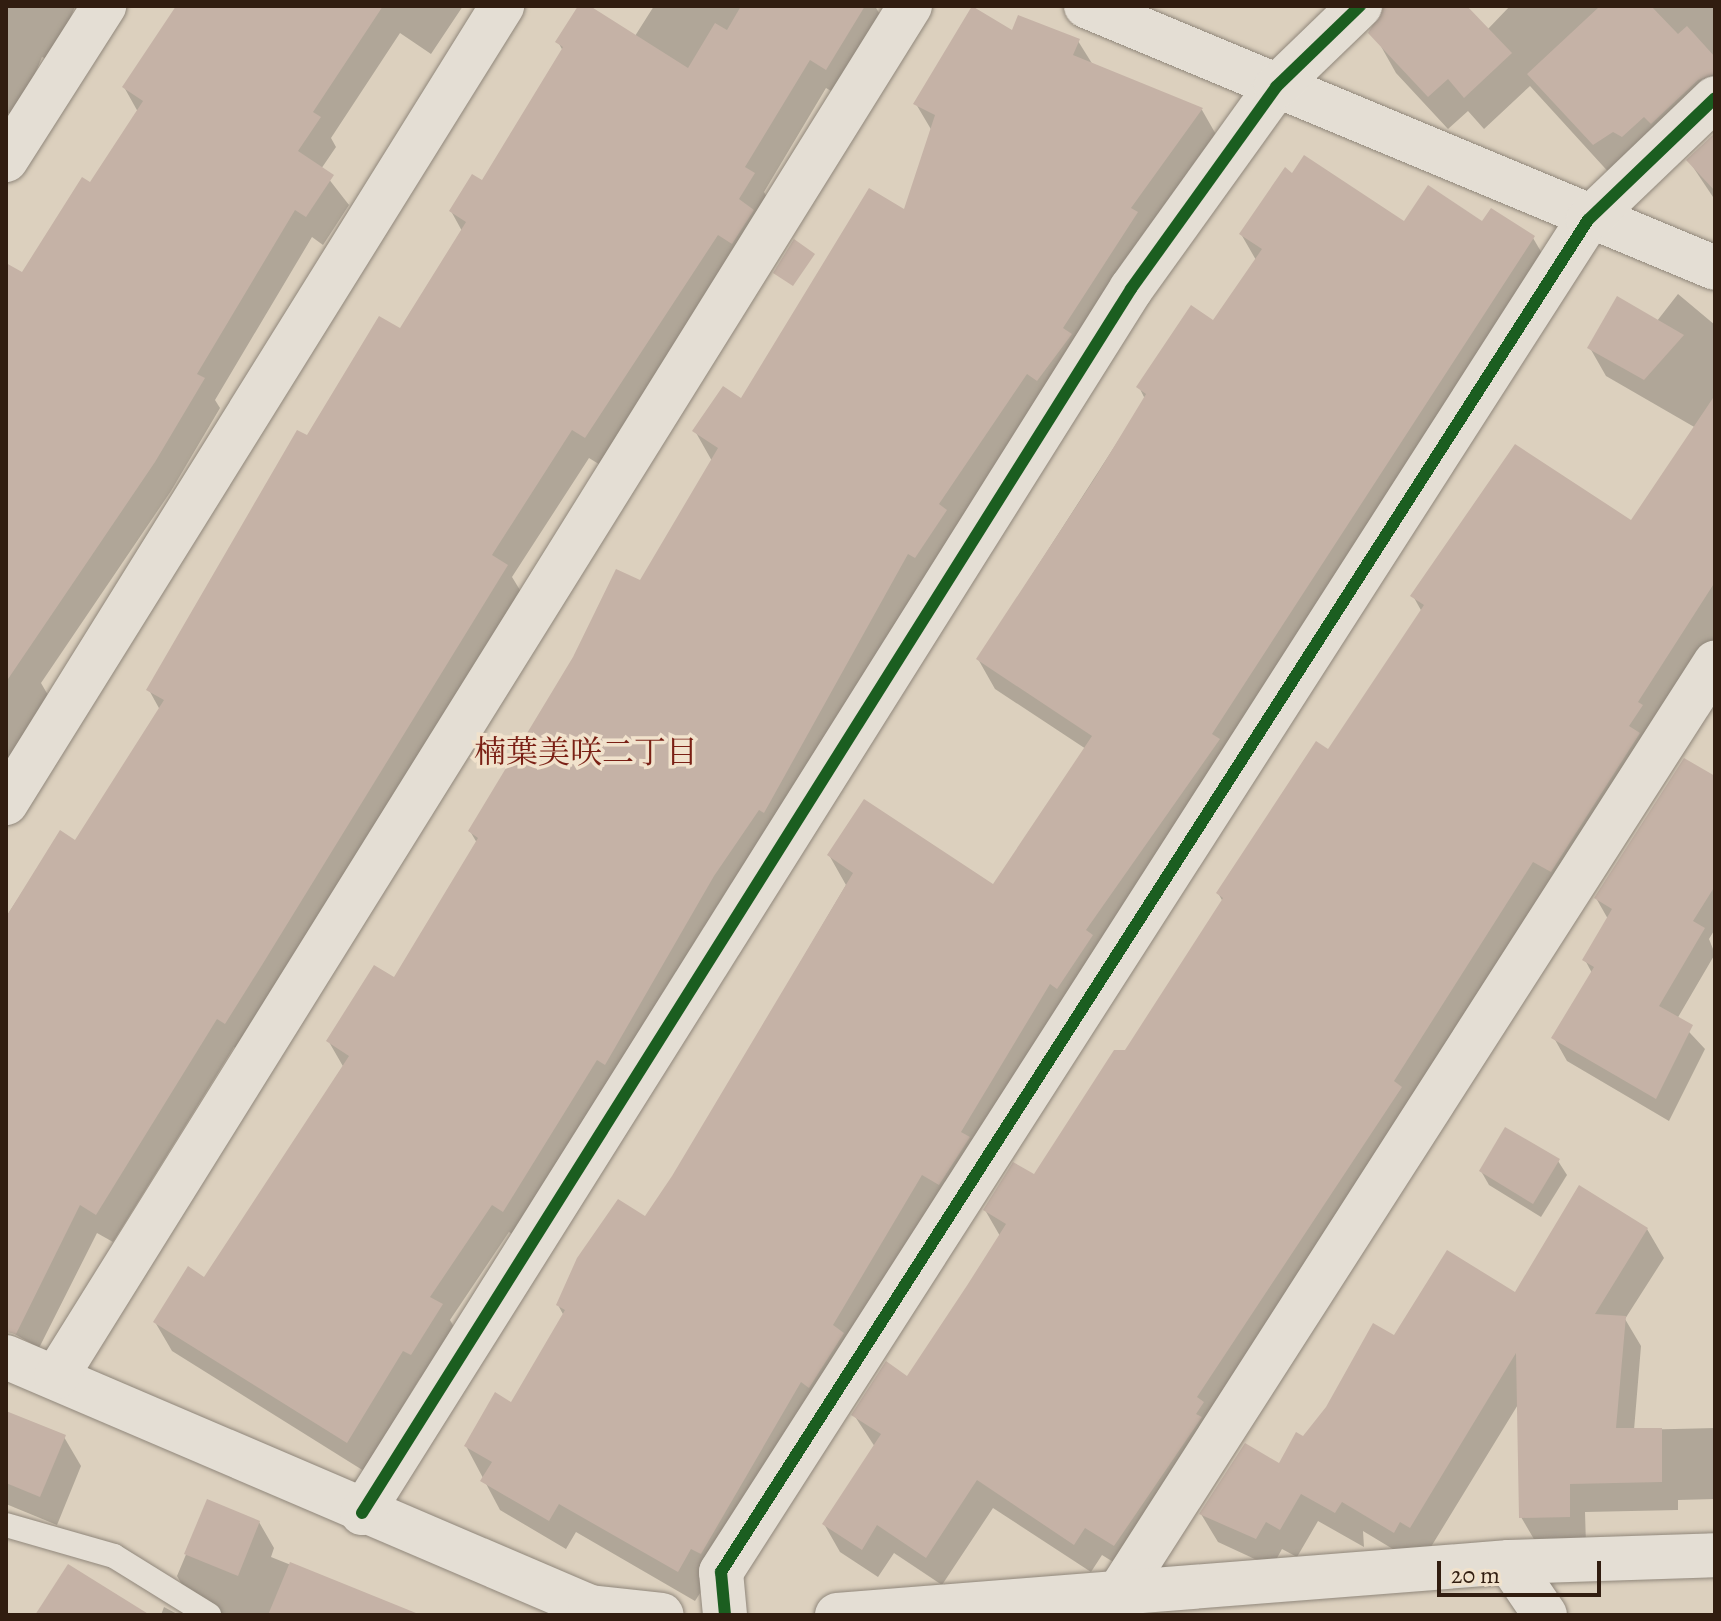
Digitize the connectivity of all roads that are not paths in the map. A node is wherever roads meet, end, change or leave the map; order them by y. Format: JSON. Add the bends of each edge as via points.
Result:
{"nodes":[{"id":1,"x":104,"y":6,"type":"edge"},
{"id":2,"x":502,"y":6,"type":"edge"},
{"id":3,"x":910,"y":6,"type":"edge"},
{"id":4,"x":1086,"y":6,"type":"edge"},
{"id":5,"x":1360,"y":6,"type":"edge"},
{"id":6,"x":1276,"y":87,"type":"junction"},
{"id":7,"x":1715,"y":98,"type":"edge"},
{"id":8,"x":6,"y":160,"type":"edge"},
{"id":9,"x":1588,"y":220,"type":"junction"},
{"id":10,"x":1715,"y":268,"type":"edge"},
{"id":11,"x":1715,"y":663,"type":"edge"},
{"id":12,"x":6,"y":803,"type":"edge"},
{"id":13,"x":6,"y":1357,"type":"edge"},
{"id":14,"x":56,"y":1377,"type":"junction"},
{"id":15,"x":362,"y":1513,"type":"junction"},
{"id":16,"x":6,"y":1525,"type":"edge"},
{"id":17,"x":1715,"y":1555,"type":"edge"},
{"id":18,"x":1509,"y":1562,"type":"junction"},
{"id":19,"x":1116,"y":1597,"type":"junction"},
{"id":20,"x":209,"y":1615,"type":"edge"},
{"id":21,"x":662,"y":1615,"type":"edge"},
{"id":22,"x":725,"y":1615,"type":"edge"},
{"id":23,"x":837,"y":1615,"type":"edge"},
{"id":24,"x":1545,"y":1615,"type":"edge"}],
"edges":[{"from":1,"to":8,"type":"street"},
{"from":2,"to":12,"type":"street"},
{"from":3,"to":14,"type":"street"},
{"from":4,"to":6,"type":"street"},
{"from":5,"to":6,"type":"street"},
{"from":6,"to":9,"type":"street"},
{"from":6,"to":15,"type":"street","via":[[1122,302]]},
{"from":7,"to":9,"type":"street"},
{"from":9,"to":10,"type":"street"},
{"from":9,"to":22,"type":"street","via":[[721,1572]]},
{"from":11,"to":19,"type":"street"},
{"from":13,"to":14,"type":"street"},
{"from":14,"to":15,"type":"street"},
{"from":15,"to":21,"type":"street","via":[[590,1607]]},
{"from":16,"to":20,"type":"lane","via":[[114,1556]]},
{"from":17,"to":18,"type":"street"},
{"from":18,"to":19,"type":"street"},
{"from":18,"to":24,"type":"street"},
{"from":19,"to":23,"type":"street"}]}
